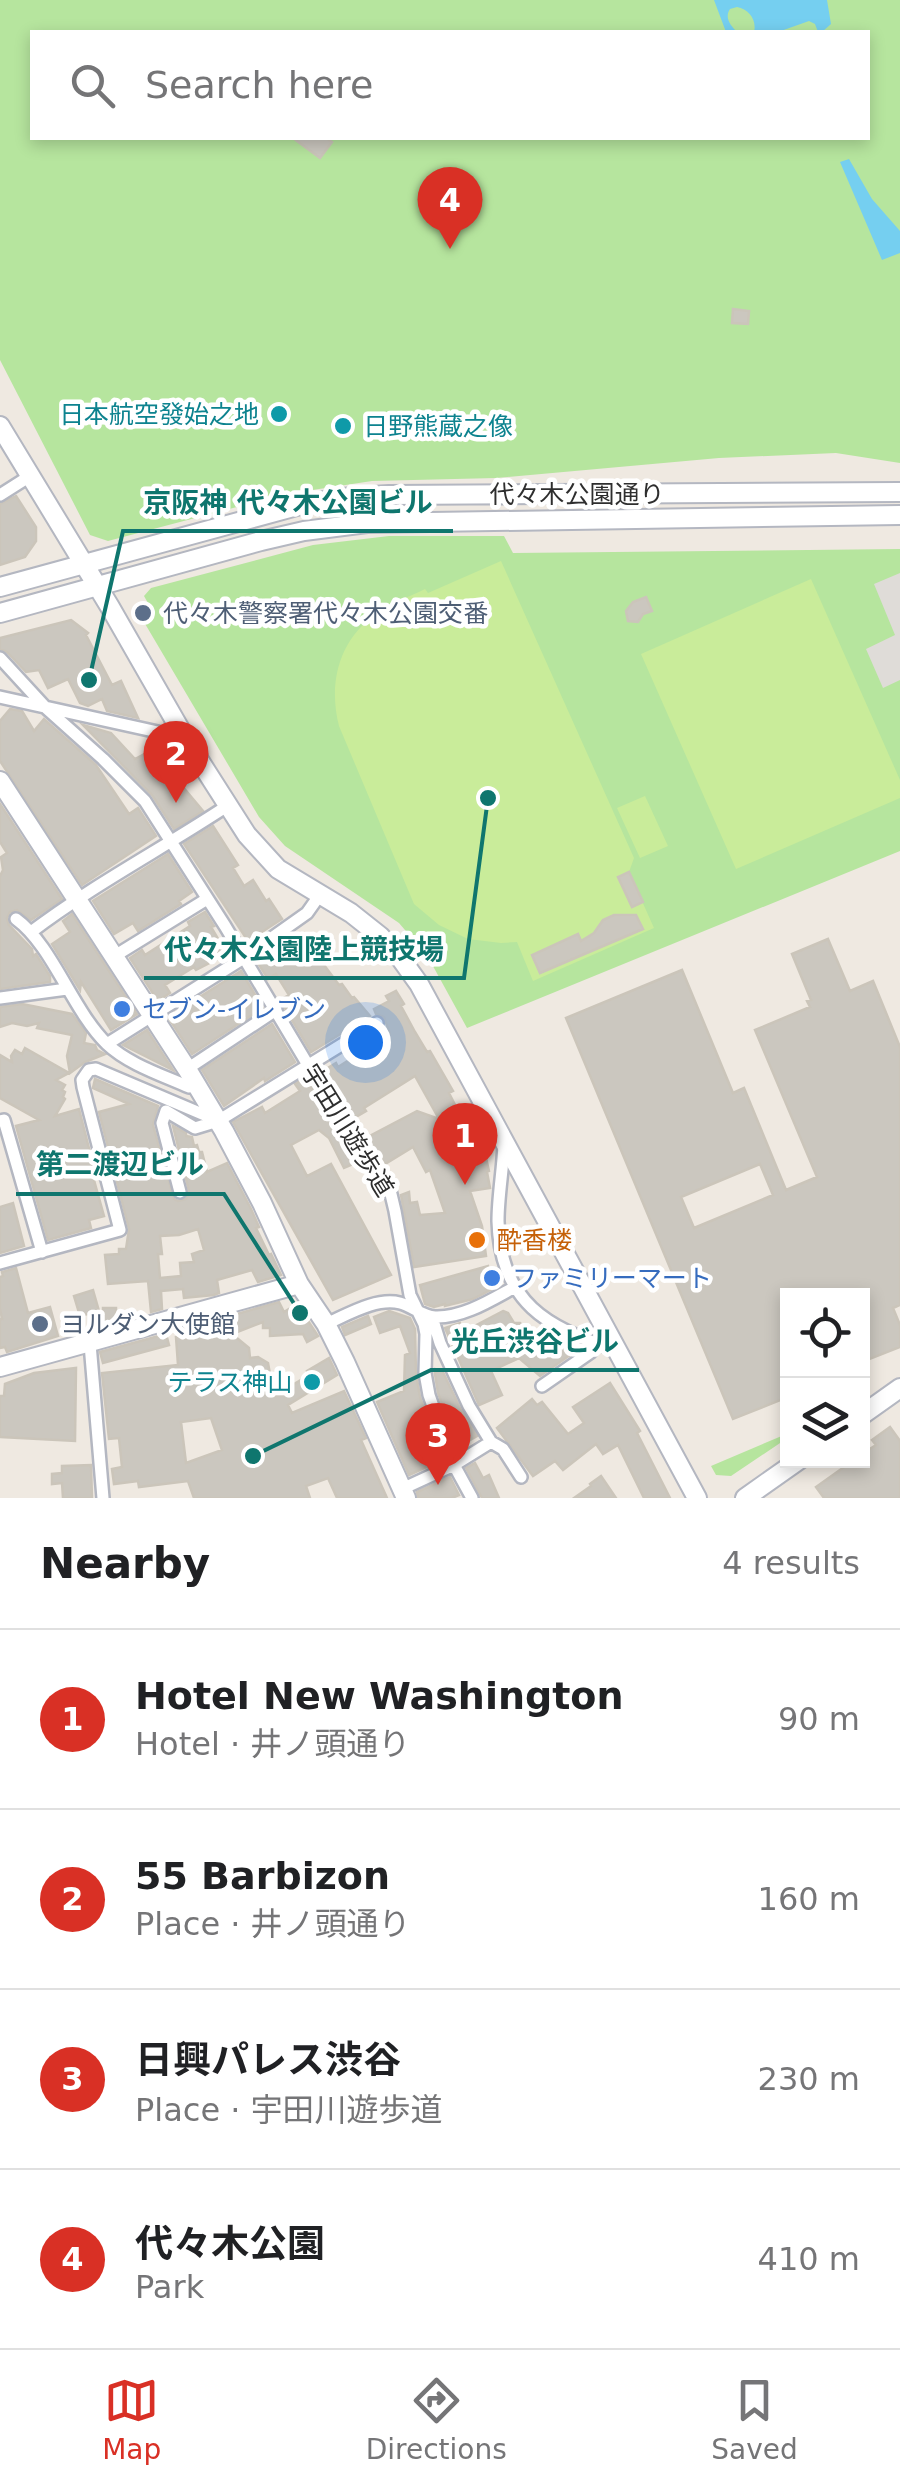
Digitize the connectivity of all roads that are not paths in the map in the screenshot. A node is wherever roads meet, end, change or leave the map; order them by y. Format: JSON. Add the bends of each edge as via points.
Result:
{"nodes":[{"id":1,"x":1,"y":431,"type":"edge"},
{"id":2,"x":30,"y":476,"type":"junction"},
{"id":3,"x":900,"y":492,"type":"edge"},
{"id":4,"x":0,"y":494,"type":"edge"},
{"id":5,"x":900,"y":515,"type":"edge"},
{"id":6,"x":83,"y":564,"type":"junction"},
{"id":7,"x":97,"y":586,"type":"junction"},
{"id":8,"x":0,"y":587,"type":"edge"},
{"id":9,"x":0,"y":613,"type":"edge"},
{"id":10,"x":0,"y":658,"type":"edge"},
{"id":11,"x":0,"y":696,"type":"edge"},
{"id":12,"x":46,"y":708,"type":"junction"},
{"id":13,"x":185,"y":738,"type":"junction"},
{"id":14,"x":0,"y":781,"type":"edge"},
{"id":15,"x":227,"y":806,"type":"junction"},
{"id":16,"x":172,"y":842,"type":"junction"},
{"id":17,"x":320,"y":896,"type":"junction"},
{"id":18,"x":76,"y":898,"type":"junction"},
{"id":19,"x":207,"y":899,"type":"junction"},
{"id":20,"x":16,"y":919,"type":"dead end"},
{"id":21,"x":30,"y":932,"type":"junction"},
{"id":22,"x":113,"y":957,"type":"junction"},
{"id":23,"x":242,"y":959,"type":"junction"},
{"id":24,"x":67,"y":988,"type":"junction"},
{"id":25,"x":0,"y":998,"type":"edge"},
{"id":26,"x":276,"y":1010,"type":"junction"},
{"id":27,"x":152,"y":1014,"type":"junction"},
{"id":28,"x":377,"y":1023,"type":"dead end"},
{"id":29,"x":107,"y":1044,"type":"junction"},
{"id":30,"x":308,"y":1065,"type":"junction"},
{"id":31,"x":191,"y":1076,"type":"junction"},
{"id":32,"x":0,"y":1121,"type":"edge"},
{"id":33,"x":218,"y":1121,"type":"junction"},
{"id":34,"x":504,"y":1140,"type":"junction"},
{"id":35,"x":180,"y":1192,"type":"dead end"},
{"id":36,"x":42,"y":1252,"type":"junction"},
{"id":37,"x":0,"y":1263,"type":"edge"},
{"id":38,"x":299,"y":1284,"type":"junction"},
{"id":39,"x":515,"y":1287,"type":"junction"},
{"id":40,"x":418,"y":1312,"type":"junction"},
{"id":41,"x":432,"y":1317,"type":"junction"},
{"id":42,"x":326,"y":1324,"type":"junction"},
{"id":43,"x":593,"y":1343,"type":"junction"},
{"id":44,"x":90,"y":1344,"type":"junction"},
{"id":45,"x":618,"y":1350,"type":"junction"},
{"id":46,"x":0,"y":1367,"type":"edge"},
{"id":47,"x":542,"y":1386,"type":"dead end"},
{"id":48,"x":900,"y":1388,"type":"edge"},
{"id":49,"x":870,"y":1409,"type":"edge"},
{"id":50,"x":491,"y":1442,"type":"junction"},
{"id":51,"x":454,"y":1465,"type":"junction"},
{"id":52,"x":788,"y":1468,"type":"edge"},
{"id":53,"x":521,"y":1476,"type":"dead end"},
{"id":54,"x":404,"y":1494,"type":"edge"},
{"id":55,"x":103,"y":1498,"type":"edge"},
{"id":56,"x":472,"y":1498,"type":"edge"},
{"id":57,"x":697,"y":1498,"type":"edge"},
{"id":58,"x":745,"y":1498,"type":"edge"}],
"edges":[{"from":1,"to":2,"type":"street"},
{"from":2,"to":4,"type":"street"},
{"from":2,"to":6,"type":"street"},
{"from":3,"to":6,"type":"street","name":"代々木公園通り","via":[[366,496],[282,509]]},
{"from":5,"to":7,"type":"street","name":"代々木公園通り","via":[[367,523],[275,538]]},
{"from":6,"to":7,"type":"street"},
{"from":6,"to":8,"type":"street","name":"代々木公園通り"},
{"from":7,"to":9,"type":"street","name":"代々木公園通り"},
{"from":7,"to":13,"type":"street"},
{"from":10,"to":12,"type":"street","name":"宇田川遊歩道"},
{"from":11,"to":12,"type":"street"},
{"from":12,"to":13,"type":"street"},
{"from":12,"to":16,"type":"street","name":"宇田川遊歩道","via":[[136,791]]},
{"from":13,"to":15,"type":"street"},
{"from":14,"to":18,"type":"street"},
{"from":15,"to":16,"type":"street"},
{"from":15,"to":17,"type":"street","via":[[278,869]]},
{"from":16,"to":18,"type":"street"},
{"from":16,"to":19,"type":"street","name":"宇田川遊歩道"},
{"from":17,"to":23,"type":"street"},
{"from":17,"to":34,"type":"street","via":[[380,936],[401,959]]},
{"from":18,"to":21,"type":"street"},
{"from":18,"to":22,"type":"street"},
{"from":19,"to":22,"type":"street"},
{"from":19,"to":23,"type":"street","name":"宇田川遊歩道"},
{"from":20,"to":21,"type":"street"},
{"from":21,"to":24,"type":"street"},
{"from":22,"to":27,"type":"street"},
{"from":23,"to":26,"type":"street","name":"宇田川遊歩道"},
{"from":23,"to":27,"type":"street"},
{"from":24,"to":25,"type":"street"},
{"from":24,"to":29,"type":"street"},
{"from":26,"to":30,"type":"street","name":"宇田川遊歩道"},
{"from":26,"to":31,"type":"street"},
{"from":27,"to":29,"type":"street"},
{"from":27,"to":31,"type":"street"},
{"from":28,"to":30,"type":"street"},
{"from":29,"to":31,"type":"street","via":[[189,1087]]},
{"from":30,"to":33,"type":"street"},
{"from":30,"to":40,"type":"street","name":"宇田川遊歩道","via":[[390,1190]]},
{"from":31,"to":33,"type":"street"},
{"from":32,"to":36,"type":"street"},
{"from":33,"to":35,"type":"street","via":[[196,1128],[163,1115]]},
{"from":33,"to":36,"type":"street","via":[[89,1070],[83,1087],[120,1230]]},
{"from":33,"to":38,"type":"street"},
{"from":34,"to":39,"type":"street","via":[[498,1225],[505,1272]]},
{"from":34,"to":45,"type":"street"},
{"from":36,"to":37,"type":"street"},
{"from":38,"to":42,"type":"street"},
{"from":38,"to":44,"type":"street"},
{"from":39,"to":41,"type":"street","via":[[472,1309]]},
{"from":39,"to":43,"type":"street","via":[[533,1311]]},
{"from":40,"to":41,"type":"street"},
{"from":40,"to":42,"type":"street","via":[[403,1303],[379,1303]]},
{"from":40,"to":51,"type":"street","name":"宇田川遊歩道","via":[[426,1334],[424,1374]]},
{"from":41,"to":50,"type":"street","via":[[456,1380]]},
{"from":42,"to":54,"type":"street"},
{"from":43,"to":45,"type":"street"},
{"from":43,"to":47,"type":"street","via":[[591,1352]]},
{"from":44,"to":46,"type":"street"},
{"from":44,"to":55,"type":"street"},
{"from":45,"to":57,"type":"street"},
{"from":48,"to":49,"type":"street"},
{"from":50,"to":51,"type":"street"},
{"from":50,"to":53,"type":"street"},
{"from":51,"to":54,"type":"street"},
{"from":51,"to":56,"type":"street","name":"宇田川遊歩道"},
{"from":52,"to":58,"type":"street"}]}
